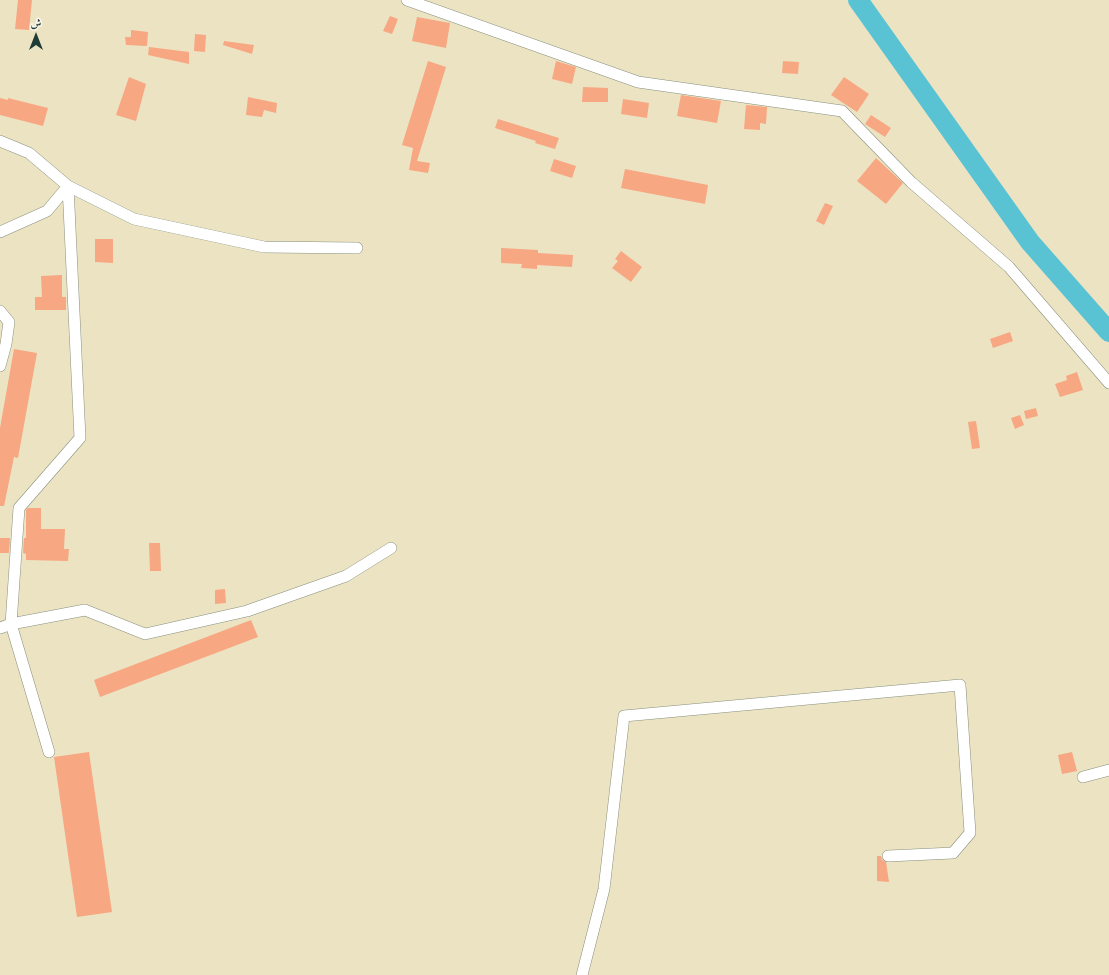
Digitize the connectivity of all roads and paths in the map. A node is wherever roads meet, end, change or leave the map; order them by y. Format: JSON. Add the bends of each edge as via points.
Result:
{"nodes":[{"id":1,"x":407,"y":0,"type":"edge"},
{"id":2,"x":0,"y":141,"type":"edge"},
{"id":3,"x":68,"y":186,"type":"junction"},
{"id":4,"x":0,"y":232,"type":"edge"},
{"id":5,"x":357,"y":248,"type":"dead end"},
{"id":6,"x":0,"y":311,"type":"edge"},
{"id":7,"x":0,"y":366,"type":"edge"},
{"id":8,"x":1109,"y":383,"type":"edge"},
{"id":9,"x":391,"y":548,"type":"dead end"},
{"id":10,"x":5,"y":626,"type":"edge"},
{"id":11,"x":49,"y":752,"type":"dead end"},
{"id":12,"x":1109,"y":770,"type":"edge"},
{"id":13,"x":1083,"y":777,"type":"dead end"},
{"id":14,"x":888,"y":856,"type":"dead end"},
{"id":15,"x":582,"y":975,"type":"edge"}],
"edges":[{"from":1,"to":8,"type":"street","via":[[638,82],[842,111],[911,182],[1009,267]]},
{"from":2,"to":3,"type":"street","via":[[29,153]]},
{"from":3,"to":4,"type":"street","via":[[47,211]]},
{"from":3,"to":5,"type":"street","via":[[134,219],[264,247]]},
{"from":3,"to":10,"type":"street","via":[[80,438],[19,508]]},
{"from":6,"to":7,"type":"street","via":[[9,322]]},
{"from":9,"to":10,"type":"street","via":[[346,576],[247,611],[145,634],[85,610]]},
{"from":10,"to":11,"type":"street"},
{"from":12,"to":13,"type":"street"},
{"from":14,"to":15,"type":"street","via":[[953,853],[970,832],[960,685],[624,716],[604,889]]}]}
